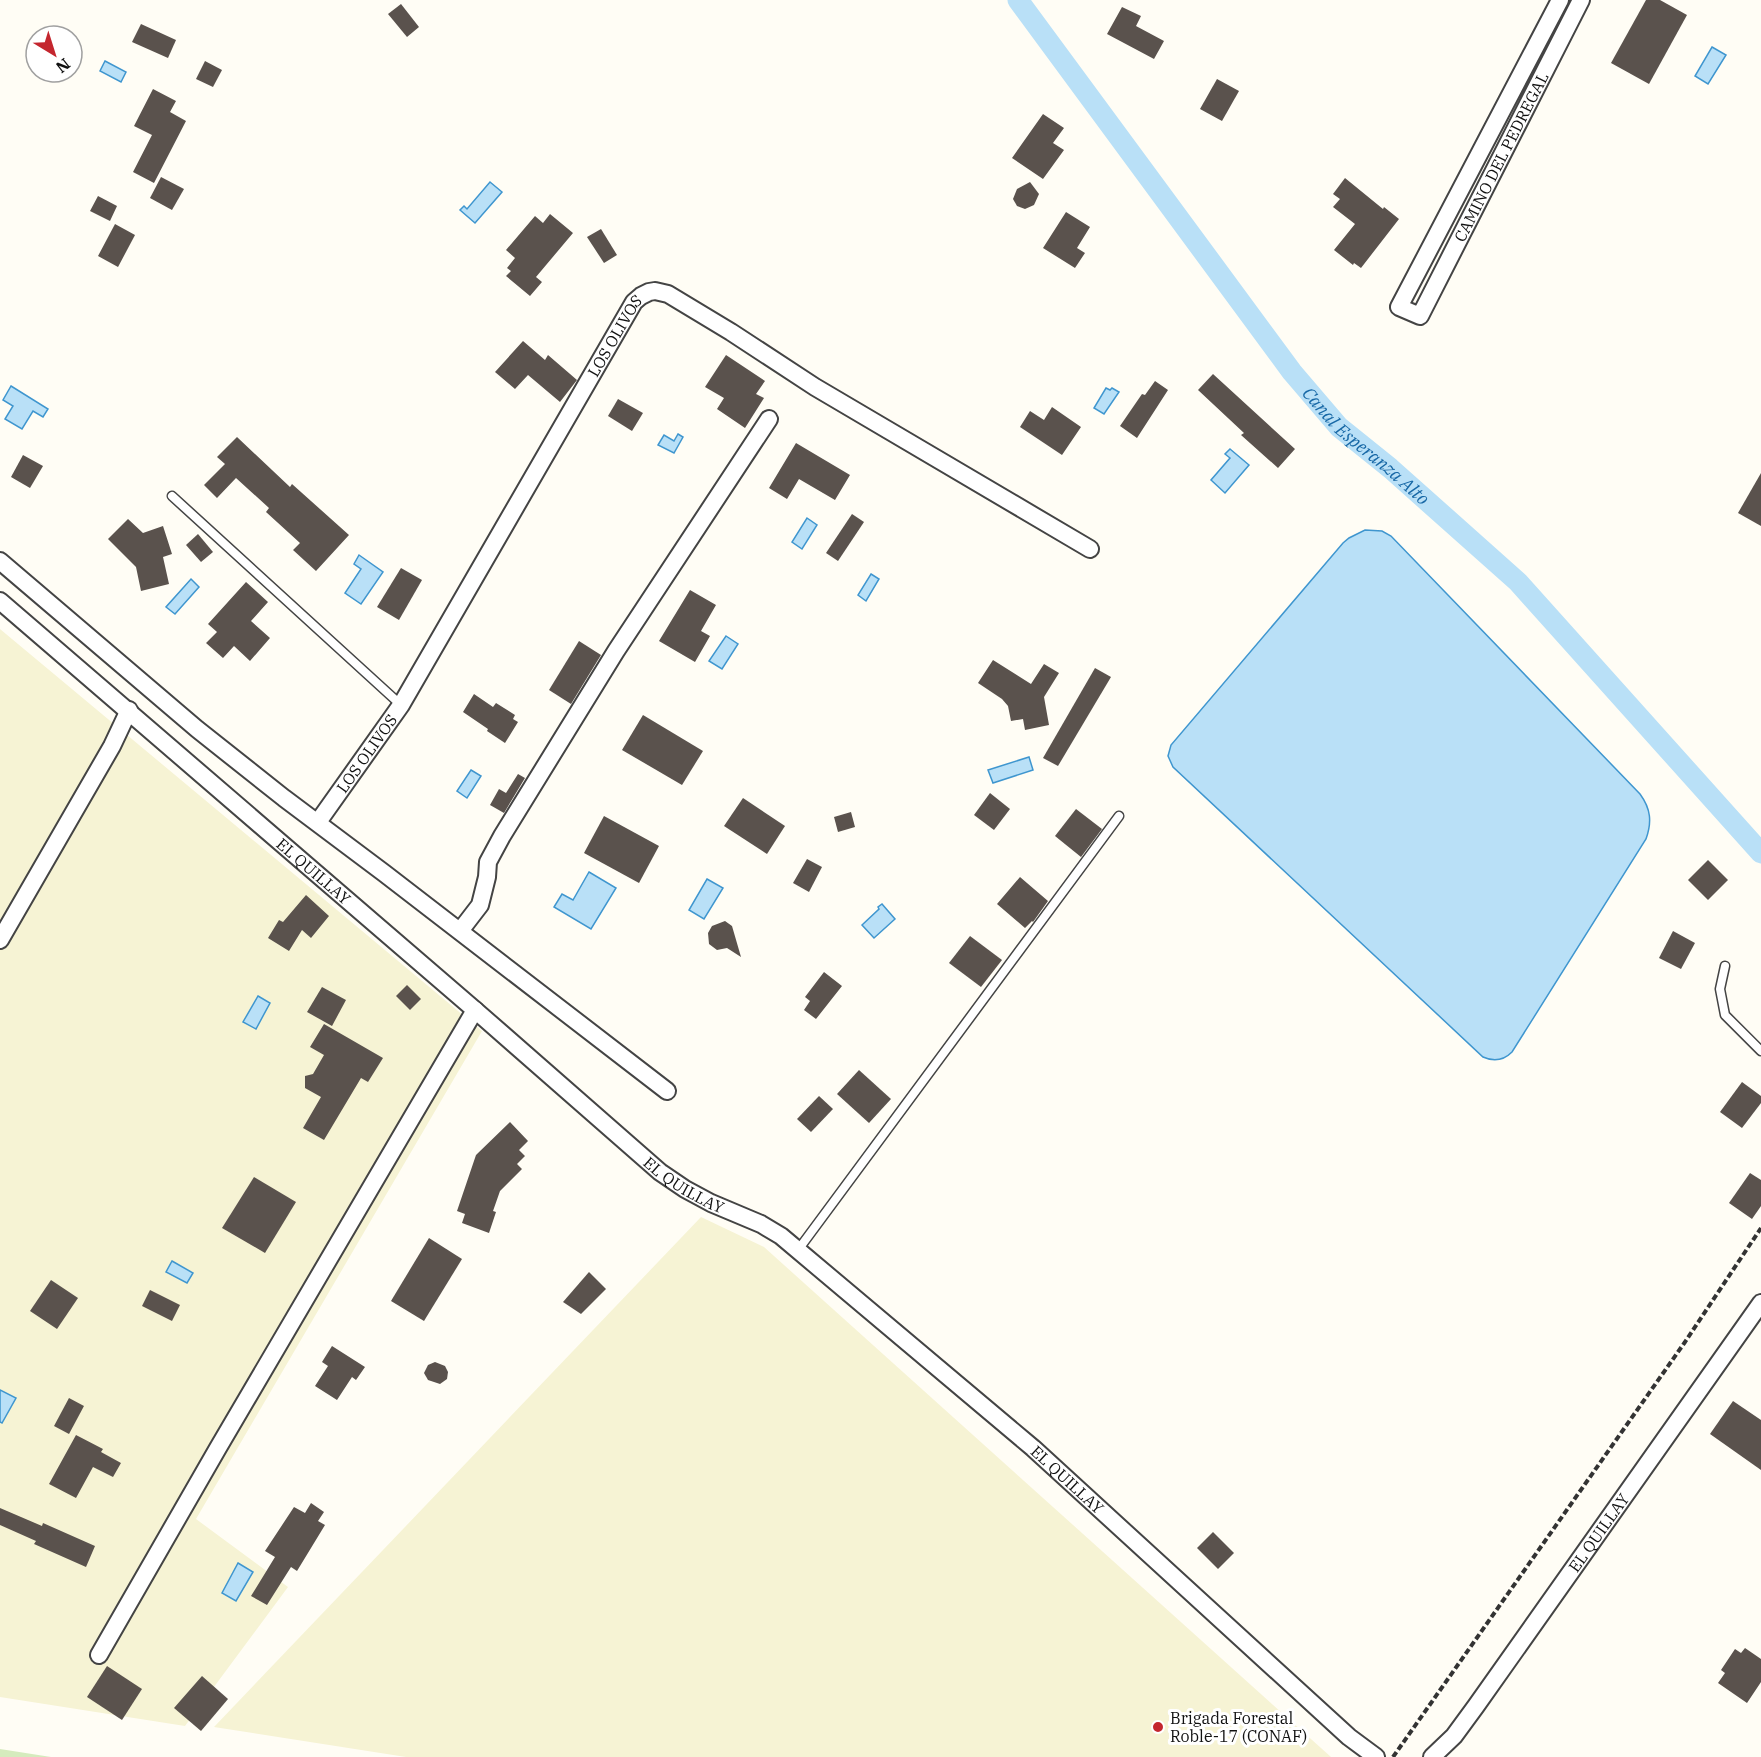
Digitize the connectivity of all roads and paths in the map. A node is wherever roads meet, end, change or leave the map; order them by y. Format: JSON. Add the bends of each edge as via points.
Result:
{"nodes":[{"id":1,"x":1560,"y":0,"type":"edge"},
{"id":2,"x":1581,"y":0,"type":"edge"},
{"id":3,"x":769,"y":419,"type":"dead end"},
{"id":4,"x":172,"y":496,"type":"dead end"},
{"id":5,"x":1090,"y":549,"type":"dead end"},
{"id":6,"x":0,"y":561,"type":"edge"},
{"id":7,"x":0,"y":601,"type":"edge"},
{"id":8,"x":401,"y":705,"type":"junction"},
{"id":9,"x":129,"y":710,"type":"junction"},
{"id":10,"x":1119,"y":816,"type":"dead end"},
{"id":11,"x":318,"y":822,"type":"junction"},
{"id":12,"x":460,"y":931,"type":"junction"},
{"id":13,"x":0,"y":940,"type":"edge"},
{"id":14,"x":1725,"y":966,"type":"dead end"},
{"id":15,"x":475,"y":1010,"type":"junction"},
{"id":16,"x":1761,"y":1052,"type":"edge"},
{"id":17,"x":667,"y":1092,"type":"dead end"},
{"id":18,"x":1761,"y":1228,"type":"edge"},
{"id":19,"x":797,"y":1251,"type":"junction"},
{"id":20,"x":1761,"y":1303,"type":"edge"},
{"id":21,"x":99,"y":1655,"type":"dead end"},
{"id":22,"x":1376,"y":1757,"type":"edge"},
{"id":23,"x":1393,"y":1757,"type":"edge"},
{"id":24,"x":1432,"y":1757,"type":"edge"}],
"edges":[{"from":1,"to":2,"type":"street","name":"CAMINO DEL PEDREGAL","via":[[1400,307],[1420,316]]},
{"from":3,"to":12,"type":"street","via":[[616,651],[502,836],[488,862],[480,905]]},
{"from":4,"to":8,"type":"lane"},
{"from":5,"to":8,"type":"street","name":"LOS OLIVOS","via":[[814,387],[668,294],[649,292],[634,302]]},
{"from":6,"to":11,"type":"street","via":[[197,729]]},
{"from":7,"to":9,"type":"street","name":"EL QUILLAY"},
{"from":8,"to":11,"type":"street","name":"LOS OLIVOS"},
{"from":9,"to":13,"type":"street"},
{"from":9,"to":15,"type":"street","name":"EL QUILLAY"},
{"from":10,"to":19,"type":"lane"},
{"from":11,"to":12,"type":"street"},
{"from":12,"to":17,"type":"street"},
{"from":14,"to":16,"type":"lane","via":[[1720,989],[1725,1015]]},
{"from":15,"to":19,"type":"street","name":"EL QUILLAY","via":[[660,1172],[711,1203],[761,1224]]},
{"from":15,"to":21,"type":"street"},
{"from":18,"to":23,"type":"path"},
{"from":19,"to":22,"type":"street","name":"EL QUILLAY","via":[[1033,1448],[1340,1729]]},
{"from":20,"to":24,"type":"street","name":"EL QUILLAY","via":[[1460,1729]]}]}
